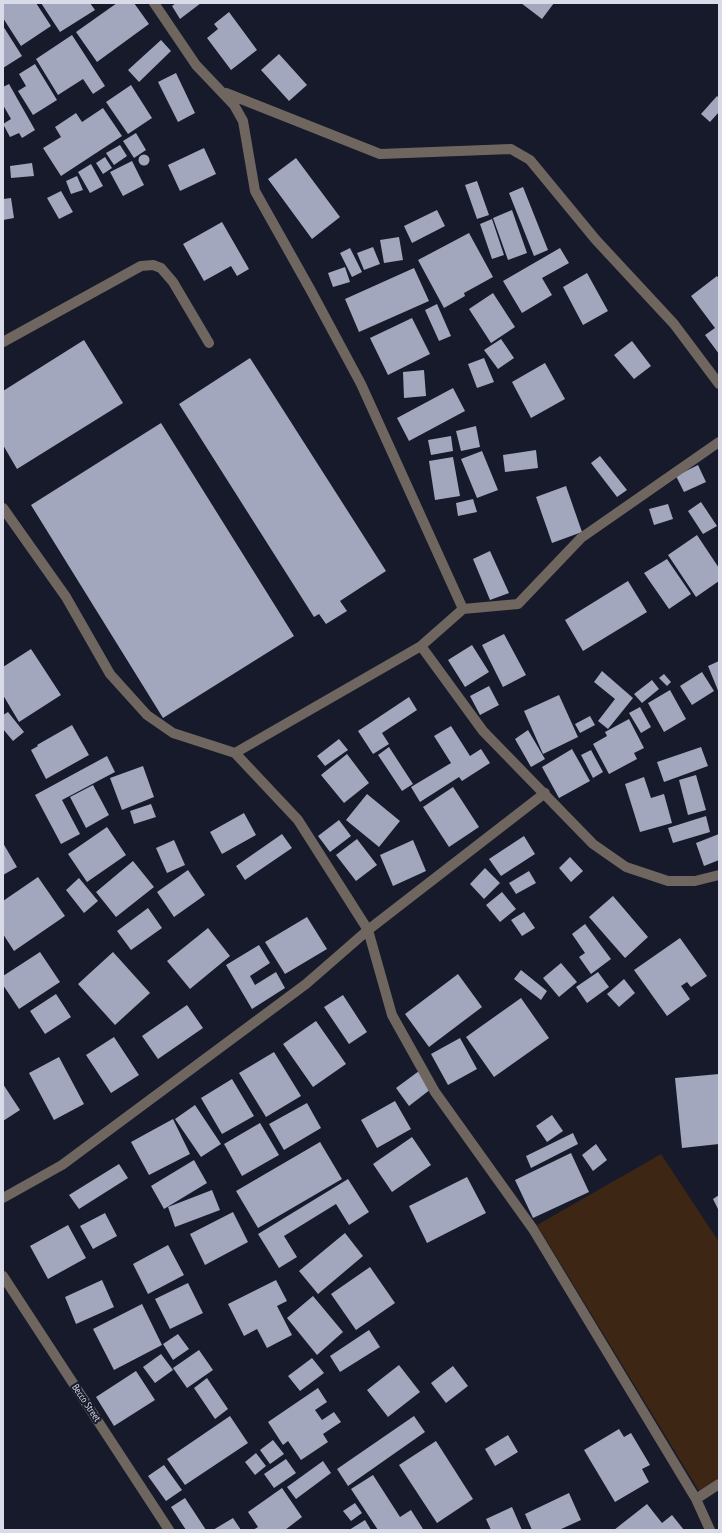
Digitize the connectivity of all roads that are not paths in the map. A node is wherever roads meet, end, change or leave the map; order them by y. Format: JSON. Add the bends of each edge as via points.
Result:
{"nodes":[{"id":1,"x":154,"y":3,"type":"edge"},
{"id":2,"x":224,"y":92,"type":"junction"},
{"id":3,"x":3,"y":342,"type":"edge"},
{"id":4,"x":209,"y":343,"type":"dead end"},
{"id":5,"x":719,"y":384,"type":"edge"},
{"id":6,"x":719,"y":442,"type":"edge"},
{"id":7,"x":3,"y":508,"type":"edge"},
{"id":8,"x":463,"y":608,"type":"junction"},
{"id":9,"x":421,"y":646,"type":"junction"},
{"id":10,"x":235,"y":753,"type":"junction"},
{"id":11,"x":545,"y":793,"type":"junction"},
{"id":12,"x":719,"y":875,"type":"edge"},
{"id":13,"x":368,"y":930,"type":"junction"},
{"id":14,"x":3,"y":1198,"type":"edge"},
{"id":15,"x":3,"y":1276,"type":"edge"},
{"id":16,"x":719,"y":1484,"type":"edge"},
{"id":17,"x":696,"y":1499,"type":"junction"},
{"id":18,"x":169,"y":1530,"type":"edge"},
{"id":19,"x":710,"y":1530,"type":"edge"}],
"edges":[{"from":1,"to":2,"type":"street","via":[[206,78]]},
{"from":2,"to":5,"type":"street","via":[[324,134],[380,154],[511,149],[530,160],[596,240],[674,324]]},
{"from":2,"to":8,"type":"street","via":[[243,121],[255,191],[362,384]]},
{"from":3,"to":4,"type":"street","via":[[141,266],[153,265],[161,268],[173,282]]},
{"from":6,"to":8,"type":"street","via":[[581,538],[518,604]]},
{"from":7,"to":10,"type":"street","via":[[66,597],[110,674],[147,715],[174,733]]},
{"from":8,"to":9,"type":"street"},
{"from":9,"to":10,"type":"street"},
{"from":9,"to":11,"type":"street","via":[[483,731]]},
{"from":10,"to":13,"type":"street","via":[[298,820]]},
{"from":11,"to":12,"type":"street","via":[[593,844],[626,867],[668,881],[695,881]]},
{"from":11,"to":13,"type":"street"},
{"from":13,"to":14,"type":"street","via":[[306,984],[68,1161]]},
{"from":13,"to":17,"type":"street","via":[[392,1015],[435,1092],[533,1229]]},
{"from":15,"to":18,"type":"street","name":"Becco Street"},
{"from":16,"to":17,"type":"street"},
{"from":17,"to":19,"type":"street"}]}
